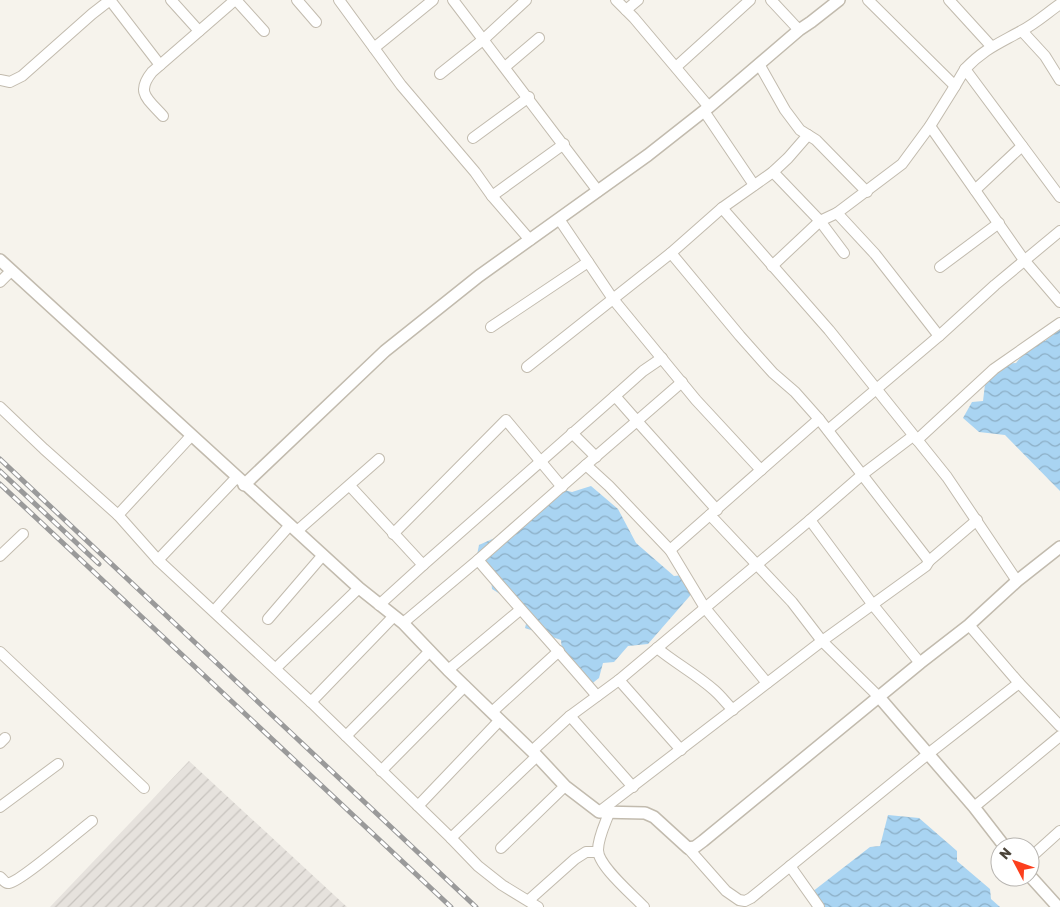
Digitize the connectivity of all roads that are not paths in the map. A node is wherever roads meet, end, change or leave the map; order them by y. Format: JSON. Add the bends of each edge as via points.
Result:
{"nodes":[{"id":1,"x":110,"y":0,"type":"edge"},
{"id":2,"x":171,"y":0,"type":"edge"},
{"id":3,"x":235,"y":0,"type":"edge"},
{"id":4,"x":297,"y":0,"type":"edge"},
{"id":5,"x":433,"y":0,"type":"edge"},
{"id":6,"x":454,"y":0,"type":"edge"},
{"id":7,"x":526,"y":0,"type":"edge"},
{"id":8,"x":616,"y":0,"type":"edge"},
{"id":9,"x":638,"y":0,"type":"edge"},
{"id":10,"x":750,"y":0,"type":"edge"},
{"id":11,"x":770,"y":0,"type":"edge"},
{"id":12,"x":839,"y":0,"type":"edge"},
{"id":13,"x":868,"y":0,"type":"edge"},
{"id":14,"x":949,"y":0,"type":"edge"},
{"id":15,"x":345,"y":2,"type":"edge"},
{"id":16,"x":1060,"y":4,"type":"edge"},
{"id":17,"x":626,"y":10,"type":"junction"},
{"id":18,"x":316,"y":22,"type":"dead end"},
{"id":19,"x":799,"y":30,"type":"junction"},
{"id":20,"x":199,"y":31,"type":"junction"},
{"id":21,"x":264,"y":31,"type":"dead end"},
{"id":22,"x":1022,"y":31,"type":"junction"},
{"id":23,"x":539,"y":38,"type":"dead end"},
{"id":24,"x":484,"y":39,"type":"junction"},
{"id":25,"x":991,"y":46,"type":"junction"},
{"id":26,"x":374,"y":48,"type":"junction"},
{"id":27,"x":759,"y":64,"type":"junction"},
{"id":28,"x":160,"y":65,"type":"junction"},
{"id":29,"x":505,"y":67,"type":"junction"},
{"id":30,"x":676,"y":68,"type":"junction"},
{"id":31,"x":965,"y":69,"type":"junction"},
{"id":32,"x":440,"y":74,"type":"dead end"},
{"id":33,"x":0,"y":80,"type":"edge"},
{"id":34,"x":1060,"y":80,"type":"edge"},
{"id":35,"x":955,"y":86,"type":"junction"},
{"id":36,"x":529,"y":97,"type":"junction"},
{"id":37,"x":707,"y":109,"type":"junction"},
{"id":38,"x":163,"y":116,"type":"dead end"},
{"id":39,"x":930,"y":126,"type":"junction"},
{"id":40,"x":808,"y":134,"type":"junction"},
{"id":41,"x":473,"y":138,"type":"dead end"},
{"id":42,"x":564,"y":144,"type":"junction"},
{"id":43,"x":1022,"y":146,"type":"junction"},
{"id":44,"x":773,"y":172,"type":"junction"},
{"id":45,"x":754,"y":185,"type":"junction"},
{"id":46,"x":975,"y":190,"type":"junction"},
{"id":47,"x":598,"y":191,"type":"junction"},
{"id":48,"x":867,"y":192,"type":"junction"},
{"id":49,"x":492,"y":196,"type":"junction"},
{"id":50,"x":1060,"y":197,"type":"edge"},
{"id":51,"x":722,"y":208,"type":"junction"},
{"id":52,"x":837,"y":213,"type":"junction"},
{"id":53,"x":559,"y":219,"type":"junction"},
{"id":54,"x":820,"y":221,"type":"junction"},
{"id":55,"x":999,"y":223,"type":"junction"},
{"id":56,"x":1060,"y":231,"type":"edge"},
{"id":57,"x":530,"y":240,"type":"junction"},
{"id":58,"x":844,"y":252,"type":"dead end"},
{"id":59,"x":672,"y":253,"type":"junction"},
{"id":60,"x":0,"y":260,"type":"edge"},
{"id":61,"x":1024,"y":260,"type":"junction"},
{"id":62,"x":588,"y":262,"type":"junction"},
{"id":63,"x":772,"y":266,"type":"junction"},
{"id":64,"x":940,"y":267,"type":"dead end"},
{"id":65,"x":11,"y":271,"type":"junction"},
{"id":66,"x":0,"y":282,"type":"edge"},
{"id":67,"x":613,"y":299,"type":"junction"},
{"id":68,"x":1060,"y":302,"type":"edge"},
{"id":69,"x":1060,"y":324,"type":"edge"},
{"id":70,"x":491,"y":327,"type":"dead end"},
{"id":71,"x":939,"y":336,"type":"junction"},
{"id":72,"x":662,"y":358,"type":"junction"},
{"id":73,"x":527,"y":367,"type":"dead end"},
{"id":74,"x":682,"y":382,"type":"junction"},
{"id":75,"x":876,"y":389,"type":"junction"},
{"id":76,"x":615,"y":396,"type":"junction"},
{"id":77,"x":0,"y":407,"type":"edge"},
{"id":78,"x":819,"y":419,"type":"junction"},
{"id":79,"x":636,"y":421,"type":"junction"},
{"id":80,"x":828,"y":430,"type":"junction"},
{"id":81,"x":572,"y":432,"type":"junction"},
{"id":82,"x":192,"y":436,"type":"junction"},
{"id":83,"x":915,"y":438,"type":"junction"},
{"id":84,"x":596,"y":457,"type":"junction"},
{"id":85,"x":380,"y":459,"type":"dead end"},
{"id":86,"x":540,"y":461,"type":"junction"},
{"id":87,"x":586,"y":465,"type":"junction"},
{"id":88,"x":761,"y":470,"type":"junction"},
{"id":89,"x":863,"y":474,"type":"junction"},
{"id":90,"x":240,"y":481,"type":"junction"},
{"id":91,"x":350,"y":486,"type":"junction"},
{"id":92,"x":562,"y":487,"type":"junction"},
{"id":93,"x":714,"y":512,"type":"junction"},
{"id":94,"x":118,"y":515,"type":"junction"},
{"id":95,"x":810,"y":520,"type":"junction"},
{"id":96,"x":976,"y":520,"type":"junction"},
{"id":97,"x":293,"y":528,"type":"junction"},
{"id":98,"x":23,"y":534,"type":"dead end"},
{"id":99,"x":393,"y":534,"type":"junction"},
{"id":100,"x":1060,"y":547,"type":"edge"},
{"id":101,"x":670,"y":550,"type":"junction"},
{"id":102,"x":323,"y":555,"type":"junction"},
{"id":103,"x":0,"y":556,"type":"edge"},
{"id":104,"x":158,"y":560,"type":"junction"},
{"id":105,"x":478,"y":560,"type":"junction"},
{"id":106,"x":929,"y":561,"type":"junction"},
{"id":107,"x":756,"y":564,"type":"junction"},
{"id":108,"x":422,"y":565,"type":"junction"},
{"id":109,"x":1017,"y":580,"type":"junction"},
{"id":110,"x":359,"y":588,"type":"junction"},
{"id":111,"x":380,"y":604,"type":"junction"},
{"id":112,"x":874,"y":604,"type":"junction"},
{"id":113,"x":705,"y":608,"type":"junction"},
{"id":114,"x":520,"y":610,"type":"junction"},
{"id":115,"x":214,"y":611,"type":"junction"},
{"id":116,"x":394,"y":616,"type":"junction"},
{"id":117,"x":268,"y":620,"type":"dead end"},
{"id":118,"x":403,"y":623,"type":"junction"},
{"id":119,"x":970,"y":625,"type":"junction"},
{"id":120,"x":822,"y":641,"type":"junction"},
{"id":121,"x":657,"y":648,"type":"junction"},
{"id":122,"x":430,"y":651,"type":"junction"},
{"id":123,"x":559,"y":651,"type":"junction"},
{"id":124,"x":0,"y":652,"type":"edge"},
{"id":125,"x":920,"y":663,"type":"junction"},
{"id":126,"x":276,"y":668,"type":"junction"},
{"id":127,"x":448,"y":670,"type":"junction"},
{"id":128,"x":619,"y":680,"type":"junction"},
{"id":129,"x":767,"y":683,"type":"junction"},
{"id":130,"x":1019,"y":683,"type":"junction"},
{"id":131,"x":465,"y":686,"type":"junction"},
{"id":132,"x":597,"y":696,"type":"junction"},
{"id":133,"x":879,"y":697,"type":"junction"},
{"id":134,"x":311,"y":702,"type":"junction"},
{"id":135,"x":732,"y":710,"type":"junction"},
{"id":136,"x":496,"y":716,"type":"junction"},
{"id":137,"x":570,"y":716,"type":"junction"},
{"id":138,"x":1060,"y":726,"type":"edge"},
{"id":139,"x":346,"y":736,"type":"junction"},
{"id":140,"x":1060,"y":736,"type":"edge"},
{"id":141,"x":681,"y":750,"type":"junction"},
{"id":142,"x":534,"y":754,"type":"junction"},
{"id":143,"x":928,"y":754,"type":"junction"},
{"id":144,"x":58,"y":764,"type":"dead end"},
{"id":145,"x":381,"y":770,"type":"junction"},
{"id":146,"x":566,"y":786,"type":"junction"},
{"id":147,"x":633,"y":787,"type":"junction"},
{"id":148,"x":144,"y":788,"type":"dead end"},
{"id":149,"x":418,"y":806,"type":"junction"},
{"id":150,"x":0,"y":807,"type":"edge"},
{"id":151,"x":974,"y":808,"type":"junction"},
{"id":152,"x":604,"y":812,"type":"junction"},
{"id":153,"x":92,"y":822,"type":"dead end"},
{"id":154,"x":1060,"y":831,"type":"edge"},
{"id":155,"x":997,"y":837,"type":"edge"},
{"id":156,"x":451,"y":838,"type":"junction"},
{"id":157,"x":501,"y":848,"type":"dead end"},
{"id":158,"x":688,"y":848,"type":"junction"},
{"id":159,"x":1040,"y":849,"type":"edge"},
{"id":160,"x":598,"y":852,"type":"junction"},
{"id":161,"x":790,"y":866,"type":"junction"},
{"id":162,"x":0,"y":876,"type":"edge"},
{"id":163,"x":1040,"y":887,"type":"edge"},
{"id":164,"x":529,"y":900,"type":"junction"},
{"id":165,"x":750,"y":902,"type":"edge"},
{"id":166,"x":538,"y":907,"type":"edge"},
{"id":167,"x":644,"y":907,"type":"edge"},
{"id":168,"x":819,"y":907,"type":"edge"},
{"id":169,"x":1058,"y":907,"type":"edge"}],
"edges":[{"from":1,"to":28,"type":"street"},
{"from":1,"to":33,"type":"street","via":[[22,76],[10,82]]},
{"from":2,"to":20,"type":"street"},
{"from":3,"to":20,"type":"street"},
{"from":3,"to":21,"type":"street"},
{"from":4,"to":18,"type":"street"},
{"from":5,"to":26,"type":"street"},
{"from":6,"to":24,"type":"street"},
{"from":7,"to":24,"type":"street"},
{"from":8,"to":17,"type":"street"},
{"from":9,"to":17,"type":"street"},
{"from":10,"to":30,"type":"street"},
{"from":11,"to":19,"type":"street"},
{"from":12,"to":19,"type":"street"},
{"from":13,"to":35,"type":"street"},
{"from":14,"to":25,"type":"street"},
{"from":15,"to":26,"type":"street"},
{"from":16,"to":22,"type":"street"},
{"from":17,"to":30,"type":"street"},
{"from":19,"to":27,"type":"street"},
{"from":20,"to":28,"type":"street"},
{"from":22,"to":25,"type":"street"},
{"from":22,"to":34,"type":"street","via":[[1045,56]]},
{"from":23,"to":29,"type":"street"},
{"from":24,"to":29,"type":"street"},
{"from":24,"to":32,"type":"street"},
{"from":25,"to":31,"type":"street"},
{"from":26,"to":49,"type":"street"},
{"from":27,"to":37,"type":"street"},
{"from":27,"to":40,"type":"street","via":[[794,122]]},
{"from":28,"to":38,"type":"street","via":[[145,81],[143,90]]},
{"from":29,"to":36,"type":"street"},
{"from":30,"to":37,"type":"street"},
{"from":31,"to":35,"type":"street"},
{"from":31,"to":43,"type":"street"},
{"from":35,"to":39,"type":"street"},
{"from":36,"to":41,"type":"street"},
{"from":36,"to":42,"type":"street"},
{"from":37,"to":45,"type":"street"},
{"from":37,"to":47,"type":"street"},
{"from":39,"to":46,"type":"street"},
{"from":39,"to":48,"type":"street","via":[[902,164]]},
{"from":40,"to":44,"type":"street"},
{"from":40,"to":48,"type":"street"},
{"from":42,"to":47,"type":"street"},
{"from":42,"to":49,"type":"street"},
{"from":43,"to":46,"type":"street"},
{"from":43,"to":50,"type":"street"},
{"from":44,"to":45,"type":"street"},
{"from":44,"to":54,"type":"street"},
{"from":45,"to":51,"type":"street"},
{"from":46,"to":55,"type":"street"},
{"from":47,"to":53,"type":"street"},
{"from":48,"to":52,"type":"street"},
{"from":49,"to":57,"type":"street"},
{"from":51,"to":59,"type":"street"},
{"from":51,"to":63,"type":"street"},
{"from":52,"to":54,"type":"street"},
{"from":52,"to":71,"type":"street","via":[[875,254]]},
{"from":53,"to":57,"type":"street"},
{"from":53,"to":62,"type":"street"},
{"from":54,"to":58,"type":"street"},
{"from":54,"to":63,"type":"street"},
{"from":55,"to":61,"type":"street"},
{"from":55,"to":64,"type":"street"},
{"from":56,"to":61,"type":"street"},
{"from":57,"to":90,"type":"street","via":[[385,351]]},
{"from":59,"to":67,"type":"street"},
{"from":59,"to":78,"type":"street","via":[[740,336]]},
{"from":60,"to":65,"type":"street"},
{"from":61,"to":68,"type":"street"},
{"from":61,"to":71,"type":"street"},
{"from":62,"to":67,"type":"street"},
{"from":62,"to":70,"type":"street"},
{"from":63,"to":75,"type":"street"},
{"from":65,"to":66,"type":"street"},
{"from":65,"to":82,"type":"street"},
{"from":67,"to":72,"type":"street"},
{"from":67,"to":73,"type":"street"},
{"from":69,"to":83,"type":"street","via":[[994,369]]},
{"from":71,"to":75,"type":"street"},
{"from":72,"to":74,"type":"street"},
{"from":72,"to":76,"type":"street"},
{"from":74,"to":79,"type":"street"},
{"from":74,"to":88,"type":"street"},
{"from":75,"to":80,"type":"street"},
{"from":75,"to":83,"type":"street"},
{"from":76,"to":79,"type":"street"},
{"from":76,"to":81,"type":"street"},
{"from":77,"to":94,"type":"street"},
{"from":78,"to":80,"type":"street"},
{"from":78,"to":88,"type":"street"},
{"from":79,"to":84,"type":"street"},
{"from":79,"to":93,"type":"street"},
{"from":80,"to":89,"type":"street"},
{"from":81,"to":84,"type":"street"},
{"from":81,"to":86,"type":"street"},
{"from":82,"to":90,"type":"street"},
{"from":82,"to":94,"type":"street"},
{"from":83,"to":89,"type":"street"},
{"from":83,"to":96,"type":"street"},
{"from":84,"to":87,"type":"street"},
{"from":85,"to":91,"type":"street"},
{"from":86,"to":92,"type":"street"},
{"from":86,"to":99,"type":"street","via":[[506,420]]},
{"from":86,"to":108,"type":"street"},
{"from":87,"to":92,"type":"street"},
{"from":87,"to":101,"type":"street"},
{"from":88,"to":93,"type":"street"},
{"from":89,"to":95,"type":"street"},
{"from":89,"to":106,"type":"street"},
{"from":90,"to":97,"type":"street"},
{"from":90,"to":104,"type":"street"},
{"from":91,"to":97,"type":"street"},
{"from":91,"to":99,"type":"street"},
{"from":92,"to":105,"type":"street"},
{"from":93,"to":101,"type":"street"},
{"from":93,"to":107,"type":"street"},
{"from":94,"to":104,"type":"street"},
{"from":95,"to":107,"type":"street"},
{"from":95,"to":112,"type":"street"},
{"from":96,"to":106,"type":"street"},
{"from":96,"to":109,"type":"street"},
{"from":97,"to":102,"type":"street"},
{"from":97,"to":115,"type":"street"},
{"from":98,"to":103,"type":"street"},
{"from":99,"to":108,"type":"street"},
{"from":100,"to":109,"type":"street"},
{"from":101,"to":113,"type":"street"},
{"from":102,"to":110,"type":"street"},
{"from":102,"to":117,"type":"street"},
{"from":104,"to":115,"type":"street"},
{"from":105,"to":114,"type":"street"},
{"from":105,"to":118,"type":"street"},
{"from":106,"to":112,"type":"street"},
{"from":107,"to":113,"type":"street"},
{"from":107,"to":120,"type":"street","via":[[792,602]]},
{"from":108,"to":111,"type":"street"},
{"from":109,"to":119,"type":"street"},
{"from":110,"to":111,"type":"street"},
{"from":110,"to":126,"type":"street"},
{"from":111,"to":116,"type":"street"},
{"from":112,"to":120,"type":"street"},
{"from":112,"to":125,"type":"street"},
{"from":113,"to":121,"type":"street"},
{"from":113,"to":129,"type":"street"},
{"from":114,"to":123,"type":"street"},
{"from":114,"to":127,"type":"street"},
{"from":115,"to":126,"type":"street"},
{"from":116,"to":118,"type":"street"},
{"from":116,"to":134,"type":"street"},
{"from":118,"to":122,"type":"street"},
{"from":119,"to":125,"type":"street"},
{"from":119,"to":130,"type":"street"},
{"from":120,"to":129,"type":"street"},
{"from":120,"to":133,"type":"street"},
{"from":121,"to":128,"type":"street"},
{"from":121,"to":135,"type":"street","via":[[716,691]]},
{"from":122,"to":127,"type":"street"},
{"from":122,"to":139,"type":"street"},
{"from":123,"to":132,"type":"street"},
{"from":123,"to":136,"type":"street"},
{"from":124,"to":148,"type":"street"},
{"from":125,"to":133,"type":"street"},
{"from":126,"to":134,"type":"street"},
{"from":127,"to":131,"type":"street"},
{"from":128,"to":132,"type":"street"},
{"from":128,"to":141,"type":"street"},
{"from":129,"to":135,"type":"street"},
{"from":130,"to":138,"type":"street"},
{"from":130,"to":143,"type":"street"},
{"from":131,"to":136,"type":"street"},
{"from":131,"to":145,"type":"street"},
{"from":132,"to":137,"type":"street"},
{"from":133,"to":143,"type":"street"},
{"from":133,"to":158,"type":"street","via":[[703,842]]},
{"from":134,"to":139,"type":"street"},
{"from":135,"to":141,"type":"street"},
{"from":136,"to":142,"type":"street"},
{"from":136,"to":149,"type":"street"},
{"from":137,"to":142,"type":"street"},
{"from":137,"to":147,"type":"street"},
{"from":139,"to":145,"type":"street"},
{"from":140,"to":151,"type":"street"},
{"from":141,"to":147,"type":"street"},
{"from":142,"to":146,"type":"street"},
{"from":142,"to":156,"type":"street"},
{"from":143,"to":151,"type":"street"},
{"from":143,"to":161,"type":"street"},
{"from":144,"to":150,"type":"street"},
{"from":145,"to":149,"type":"street"},
{"from":146,"to":152,"type":"street"},
{"from":146,"to":157,"type":"street"},
{"from":147,"to":152,"type":"street"},
{"from":149,"to":156,"type":"street"},
{"from":151,"to":155,"type":"street"},
{"from":152,"to":158,"type":"street","via":[[645,813],[662,823]]},
{"from":152,"to":160,"type":"street"},
{"from":153,"to":162,"type":"street","via":[[15,881],[5,882]]},
{"from":154,"to":159,"type":"street"},
{"from":156,"to":164,"type":"street","via":[[478,866]]},
{"from":158,"to":165,"type":"street","via":[[733,897]]},
{"from":160,"to":164,"type":"street","via":[[581,854]]},
{"from":160,"to":167,"type":"street","via":[[606,867]]},
{"from":161,"to":165,"type":"street"},
{"from":161,"to":168,"type":"street"},
{"from":163,"to":169,"type":"street"},
{"from":164,"to":166,"type":"street"}]}
